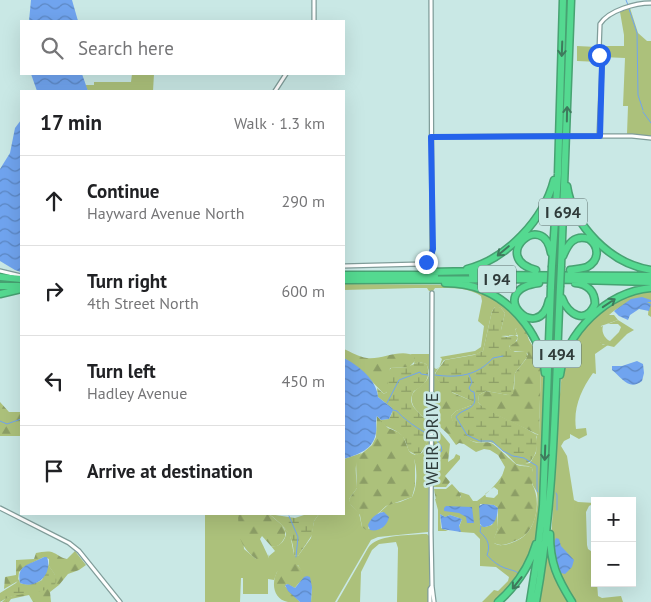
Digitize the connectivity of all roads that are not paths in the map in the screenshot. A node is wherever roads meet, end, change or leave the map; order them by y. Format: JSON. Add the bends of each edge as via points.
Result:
{"nodes":[{"id":1,"x":314,"y":0,"type":"edge"},
{"id":2,"x":431,"y":0,"type":"edge"},
{"id":3,"x":563,"y":0,"type":"edge"},
{"id":4,"x":571,"y":0,"type":"edge"},
{"id":5,"x":651,"y":3,"type":"edge"},
{"id":6,"x":314,"y":20,"type":"edge"},
{"id":7,"x":285,"y":75,"type":"edge"},
{"id":8,"x":276,"y":90,"type":"edge"},
{"id":9,"x":600,"y":136,"type":"junction"},
{"id":10,"x":431,"y":137,"type":"junction"},
{"id":11,"x":651,"y":138,"type":"edge"},
{"id":12,"x":566,"y":163,"type":"junction"},
{"id":13,"x":558,"y":169,"type":"junction"},
{"id":14,"x":561,"y":263,"type":"junction"},
{"id":15,"x":552,"y":264,"type":"junction"},
{"id":16,"x":345,"y":266,"type":"edge"},
{"id":17,"x":536,"y":270,"type":"junction"},
{"id":18,"x":570,"y":270,"type":"junction"},
{"id":19,"x":651,"y":271,"type":"edge"},
{"id":20,"x":0,"y":272,"type":"edge"},
{"id":21,"x":437,"y":272,"type":"junction"},
{"id":22,"x":345,"y":275,"type":"edge"},
{"id":23,"x":364,"y":275,"type":"junction"},
{"id":24,"x":651,"y":276,"type":"edge"},
{"id":25,"x":0,"y":277,"type":"edge"},
{"id":26,"x":20,"y":279,"type":"edge"},
{"id":27,"x":20,"y":279,"type":"edge"},
{"id":28,"x":20,"y":279,"type":"edge"},
{"id":29,"x":345,"y":281,"type":"edge"},
{"id":30,"x":345,"y":281,"type":"edge"},
{"id":31,"x":0,"y":282,"type":"edge"},
{"id":32,"x":543,"y":282,"type":"junction"},
{"id":33,"x":426,"y":283,"type":"junction"},
{"id":34,"x":575,"y":283,"type":"junction"},
{"id":35,"x":651,"y":285,"type":"edge"},
{"id":36,"x":0,"y":286,"type":"edge"},
{"id":37,"x":560,"y":287,"type":"junction"},
{"id":38,"x":20,"y":288,"type":"edge"},
{"id":39,"x":20,"y":288,"type":"edge"},
{"id":40,"x":551,"y":289,"type":"junction"},
{"id":41,"x":432,"y":293,"type":"dead end"},
{"id":42,"x":0,"y":294,"type":"edge"},
{"id":43,"x":547,"y":404,"type":"junction"},
{"id":44,"x":555,"y":421,"type":"junction"},
{"id":45,"x":551,"y":475,"type":"junction"},
{"id":46,"x":0,"y":508,"type":"edge"},
{"id":47,"x":541,"y":527,"type":"junction"},
{"id":48,"x":120,"y":602,"type":"edge"},
{"id":49,"x":432,"y":602,"type":"edge"},
{"id":50,"x":498,"y":602,"type":"edge"},
{"id":51,"x":530,"y":602,"type":"edge"},
{"id":52,"x":536,"y":602,"type":"edge"},
{"id":53,"x":572,"y":602,"type":"edge"}],
"edges":[{"from":1,"to":6,"type":"street"},
{"from":2,"to":10,"type":"street"},
{"from":3,"to":13,"type":"highway","number":"I 694","one_way":true},
{"from":12,"to":4,"type":"highway","number":"I 694","one_way":true},
{"from":5,"to":9,"type":"street","via":[[632,5],[606,17],[600,24]]},
{"from":7,"to":8,"type":"street"},
{"from":9,"to":10,"type":"street","bridge":true},
{"from":9,"to":11,"type":"street"},
{"from":10,"to":16,"type":"street","via":[[433,249],[430,258],[426,262],[409,264]]},
{"from":12,"to":14,"type":"highway","number":"I 694"},
{"from":12,"to":19,"type":"highway","via":[[568,194],[584,226],[616,257]]},
{"from":13,"to":15,"type":"highway","number":"I 694"},
{"from":13,"to":21,"type":"highway","one_way":true,"via":[[543,209],[500,254],[474,267]]},
{"from":14,"to":18,"type":"highway","via":[[572,240],[582,237],[592,241],[597,251],[593,262],[584,268]]},
{"from":14,"to":37,"type":"highway","number":"I 694","bridge":true},
{"from":15,"to":17,"type":"highway","via":[[546,240],[538,234],[529,235],[520,242],[518,254],[524,266]]},
{"from":15,"to":40,"type":"highway","number":"I 494","bridge":true},
{"from":17,"to":18,"type":"highway"},
{"from":17,"to":21,"type":"highway"},
{"from":18,"to":19,"type":"highway"},
{"from":20,"to":26,"type":"street"},
{"from":21,"to":23,"type":"highway","via":[[395,271]]},
{"from":22,"to":23,"type":"highway","number":"I 94"},
{"from":23,"to":24,"type":"highway","number":"I 94"},
{"from":25,"to":27,"type":"highway"},
{"from":28,"to":31,"type":"highway"},
{"from":29,"to":33,"type":"highway"},
{"from":30,"to":35,"type":"highway","number":"I 94","via":[[543,279]]},
{"from":32,"to":33,"type":"highway"},
{"from":32,"to":34,"type":"highway"},
{"from":32,"to":40,"type":"highway","via":[[528,284],[518,292],[515,305],[520,313],[530,318],[540,316],[547,307]]},
{"from":33,"to":43,"type":"highway","via":[[477,288],[497,297],[512,310],[540,348],[545,366]]},
{"from":34,"to":35,"type":"highway"},
{"from":34,"to":37,"type":"highway","via":[[588,287],[594,296],[595,305],[585,315],[570,312],[562,299]]},
{"from":44,"to":35,"type":"highway","one_way":true,"via":[[561,368],[575,336],[612,301]]},
{"from":36,"to":38,"type":"highway"},
{"from":37,"to":44,"type":"highway","number":"I 494"},
{"from":39,"to":42,"type":"highway"},
{"from":40,"to":43,"type":"highway","number":"I 494"},
{"from":41,"to":49,"type":"street","name":"WEIR DRIVE"},
{"from":43,"to":47,"type":"highway","number":"I 494","one_way":true},
{"from":44,"to":45,"type":"highway","number":"I 494"},
{"from":45,"to":52,"type":"highway","number":"I 494"},
{"from":45,"to":53,"type":"highway","via":[[550,550],[557,576]]},
{"from":46,"to":48,"type":"street","via":[[69,542]]},
{"from":47,"to":50,"type":"highway","one_way":true,"via":[[524,573]]},
{"from":47,"to":51,"type":"highway","number":"I 494"}]}
